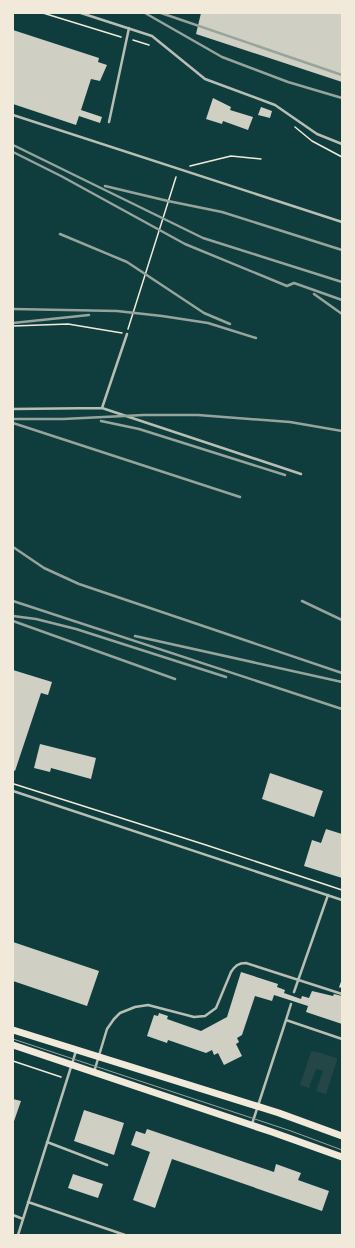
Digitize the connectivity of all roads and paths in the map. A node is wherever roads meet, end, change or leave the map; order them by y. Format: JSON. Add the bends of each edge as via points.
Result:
{"nodes":[{"id":1,"x":43,"y":13,"type":"edge"},
{"id":2,"x":81,"y":13,"type":"edge"},
{"id":3,"x":129,"y":28,"type":"junction"},
{"id":4,"x":127,"y":38,"type":"junction"},
{"id":5,"x":149,"y":45,"type":"dead end"},
{"id":6,"x":13,"y":115,"type":"edge"},
{"id":7,"x":109,"y":122,"type":"dead end"},
{"id":8,"x":342,"y":144,"type":"edge"},
{"id":9,"x":261,"y":159,"type":"dead end"},
{"id":10,"x":190,"y":166,"type":"dead end"},
{"id":11,"x":176,"y":177,"type":"dead end"},
{"id":12,"x":342,"y":222,"type":"edge"},
{"id":13,"x":13,"y":326,"type":"edge"},
{"id":14,"x":127,"y":334,"type":"junction"},
{"id":15,"x":13,"y":408,"type":"edge"},
{"id":16,"x":102,"y":408,"type":"junction"},
{"id":17,"x":301,"y":474,"type":"dead end"},
{"id":18,"x":14,"y":784,"type":"dead end"},
{"id":19,"x":13,"y":791,"type":"edge"},
{"id":20,"x":342,"y":890,"type":"edge"},
{"id":21,"x":328,"y":895,"type":"junction"},
{"id":22,"x":342,"y":900,"type":"edge"},
{"id":23,"x":298,"y":980,"type":"junction"},
{"id":24,"x":294,"y":992,"type":"dead end"},
{"id":25,"x":342,"y":994,"type":"edge"},
{"id":26,"x":291,"y":1004,"type":"dead end"},
{"id":27,"x":286,"y":1020,"type":"junction"},
{"id":28,"x":13,"y":1030,"type":"edge"},
{"id":29,"x":342,"y":1039,"type":"edge"},
{"id":30,"x":13,"y":1045,"type":"edge"},
{"id":31,"x":76,"y":1051,"type":"junction"},
{"id":32,"x":99,"y":1058,"type":"junction"},
{"id":33,"x":13,"y":1061,"type":"edge"},
{"id":34,"x":72,"y":1065,"type":"junction"},
{"id":35,"x":94,"y":1073,"type":"junction"},
{"id":36,"x":67,"y":1078,"type":"junction"},
{"id":37,"x":257,"y":1107,"type":"junction"},
{"id":38,"x":251,"y":1125,"type":"junction"},
{"id":39,"x":342,"y":1136,"type":"edge"},
{"id":40,"x":47,"y":1142,"type":"junction"},
{"id":41,"x":342,"y":1157,"type":"edge"},
{"id":42,"x":107,"y":1165,"type":"dead end"},
{"id":43,"x":28,"y":1202,"type":"junction"},
{"id":44,"x":13,"y":1215,"type":"edge"},
{"id":45,"x":23,"y":1219,"type":"junction"},
{"id":46,"x":18,"y":1235,"type":"edge"},
{"id":47,"x":125,"y":1235,"type":"edge"}],
"edges":[{"from":1,"to":4,"type":"path"},
{"from":2,"to":3,"type":"lane"},
{"from":3,"to":4,"type":"lane"},
{"from":3,"to":8,"type":"lane","via":[[152,36],[212,83],[275,105],[317,134]]},
{"from":4,"to":5,"type":"path"},
{"from":4,"to":7,"type":"lane"},
{"from":6,"to":12,"type":"lane"},
{"from":9,"to":10,"type":"path","via":[[231,156]]},
{"from":11,"to":14,"type":"path"},
{"from":13,"to":14,"type":"path","via":[[68,324]]},
{"from":14,"to":16,"type":"lane"},
{"from":15,"to":16,"type":"lane"},
{"from":16,"to":17,"type":"lane"},
{"from":18,"to":20,"type":"path"},
{"from":19,"to":21,"type":"lane"},
{"from":21,"to":22,"type":"lane"},
{"from":21,"to":23,"type":"lane"},
{"from":23,"to":24,"type":"lane"},
{"from":23,"to":25,"type":"lane"},
{"from":23,"to":32,"type":"lane","via":[[240,963],[234,967],[216,1008],[211,1013],[200,1018],[148,1005],[129,1010],[109,1024]]},
{"from":26,"to":27,"type":"lane"},
{"from":27,"to":29,"type":"lane"},
{"from":27,"to":37,"type":"lane"},
{"from":28,"to":31,"type":"main road"},
{"from":30,"to":34,"type":"main road"},
{"from":31,"to":32,"type":"main road"},
{"from":31,"to":34,"type":"lane"},
{"from":32,"to":35,"type":"lane"},
{"from":32,"to":37,"type":"main road"},
{"from":33,"to":36,"type":"path"},
{"from":34,"to":35,"type":"main road"},
{"from":34,"to":36,"type":"lane"},
{"from":35,"to":38,"type":"main road"},
{"from":36,"to":40,"type":"lane"},
{"from":37,"to":38,"type":"lane"},
{"from":37,"to":39,"type":"main road"},
{"from":38,"to":41,"type":"main road"},
{"from":40,"to":42,"type":"lane"},
{"from":40,"to":43,"type":"lane"},
{"from":43,"to":45,"type":"lane"},
{"from":43,"to":47,"type":"lane"},
{"from":44,"to":45,"type":"lane"},
{"from":45,"to":46,"type":"lane"}]}
